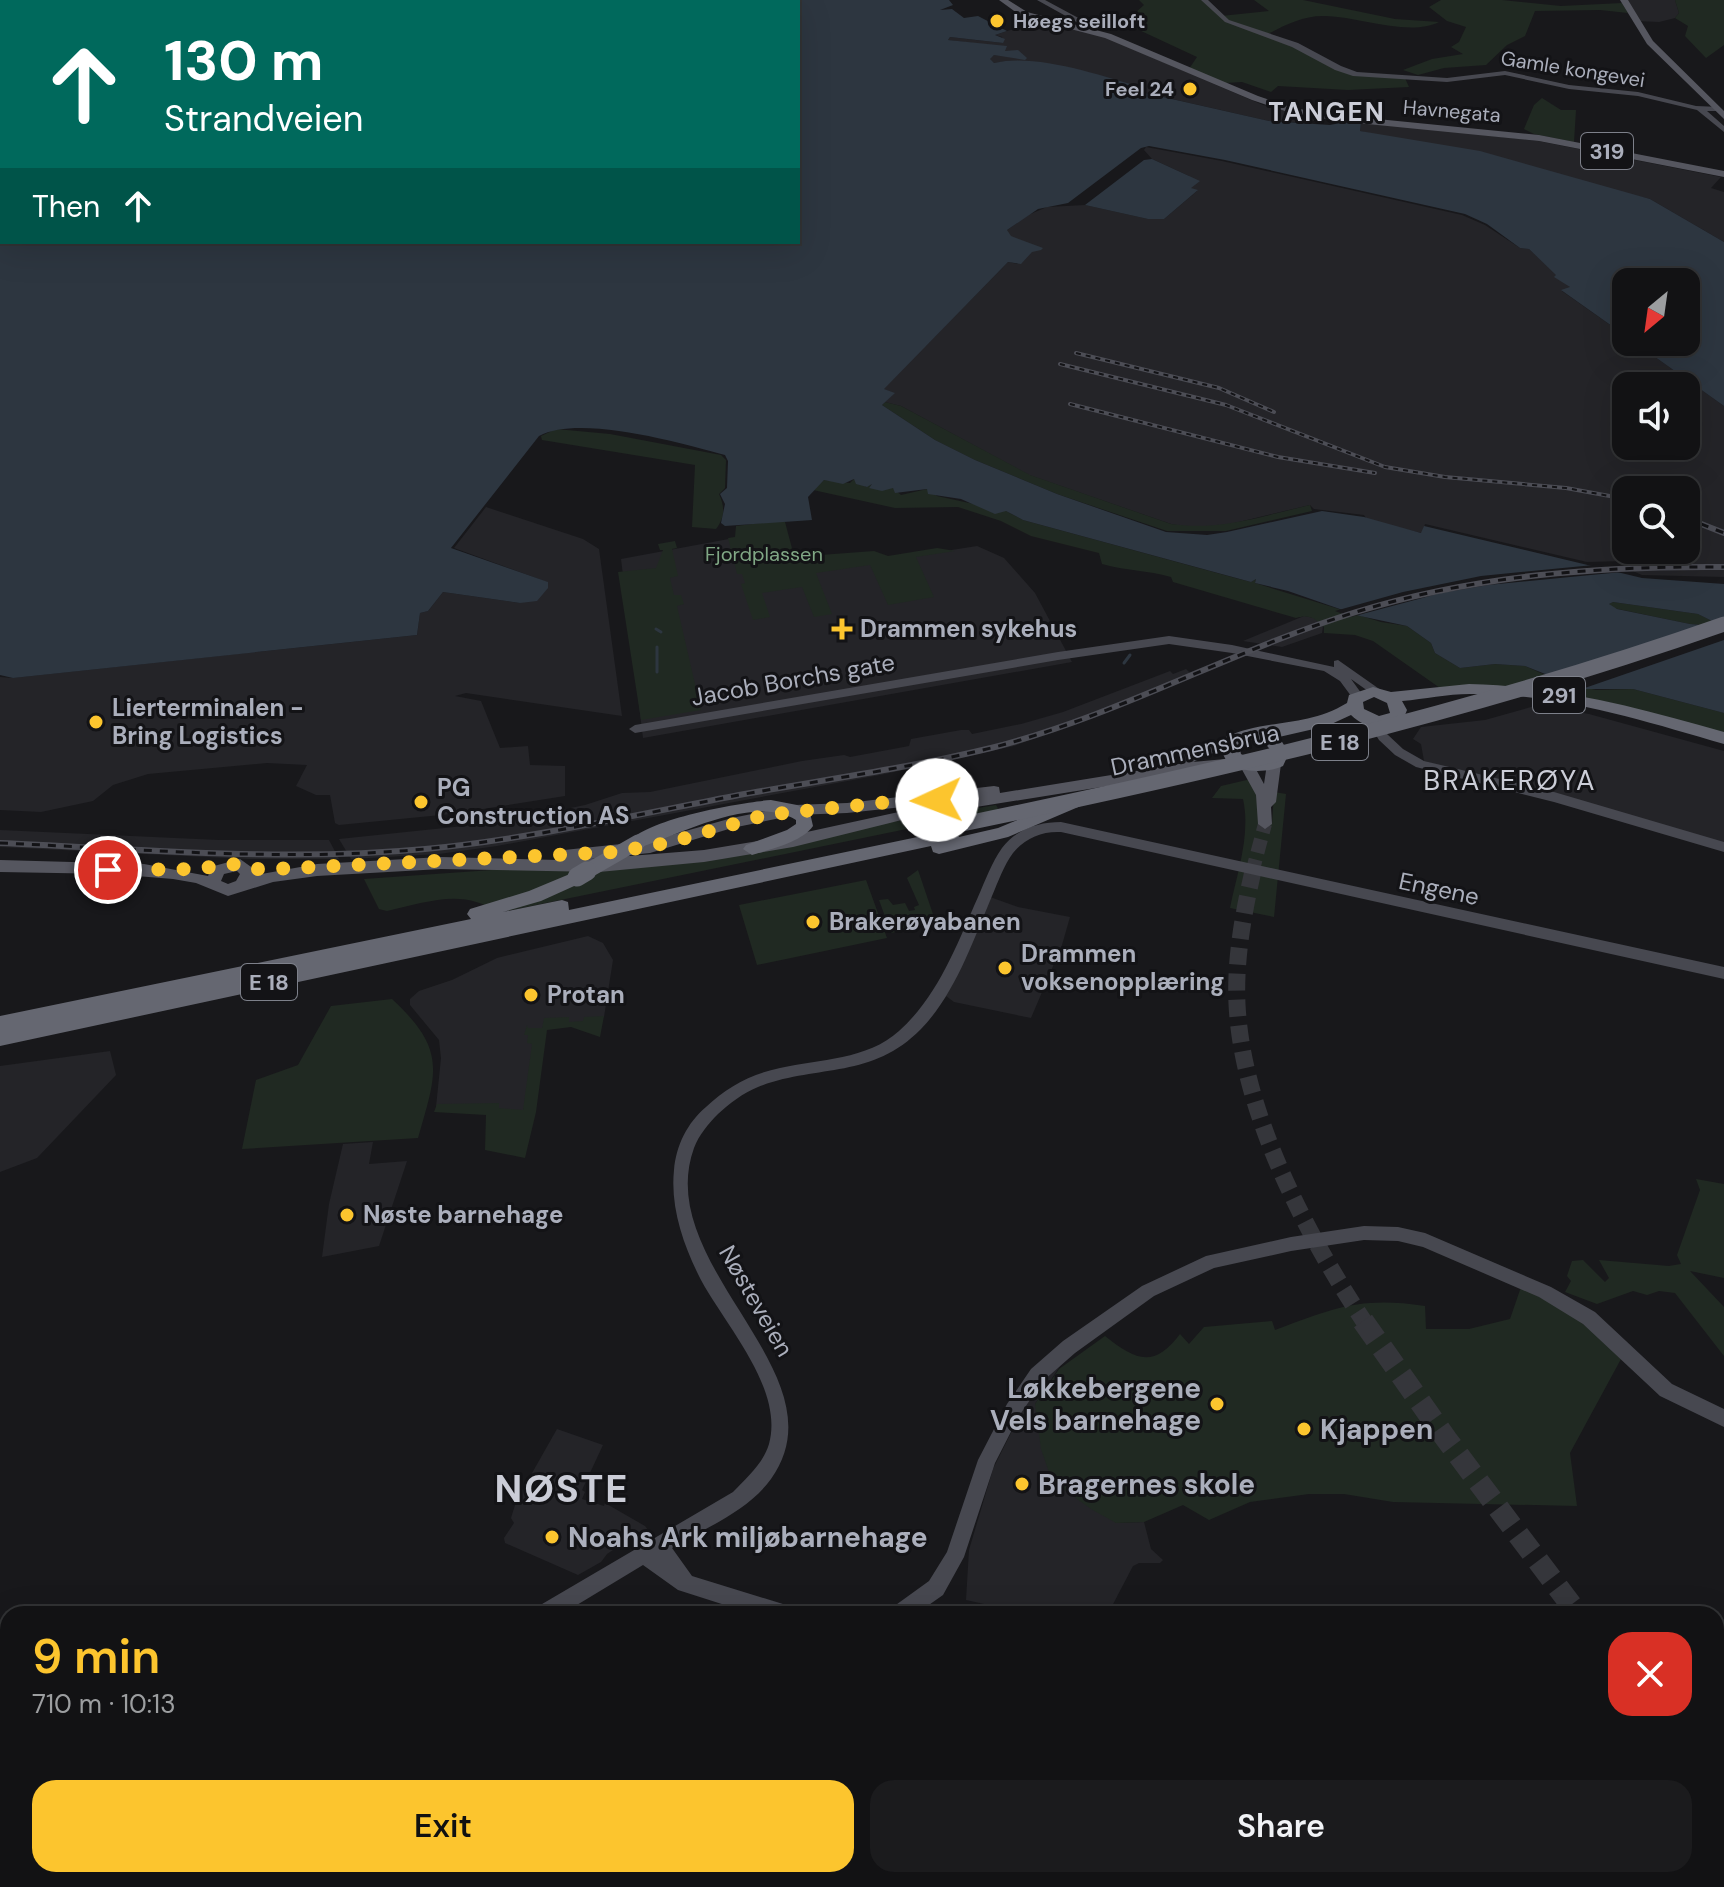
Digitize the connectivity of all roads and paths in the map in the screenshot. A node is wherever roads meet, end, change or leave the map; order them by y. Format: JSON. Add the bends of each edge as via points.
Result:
{"nodes":[{"id":1,"x":1003,"y":0,"type":"edge"},
{"id":2,"x":1040,"y":0,"type":"edge"},
{"id":3,"x":1204,"y":0,"type":"edge"},
{"id":4,"x":1624,"y":0,"type":"edge"},
{"id":5,"x":1095,"y":31,"type":"junction"},
{"id":6,"x":1700,"y":109,"type":"junction"},
{"id":7,"x":1721,"y":112,"type":"edge"},
{"id":8,"x":1724,"y":130,"type":"edge"},
{"id":9,"x":1724,"y":174,"type":"edge"},
{"id":10,"x":1724,"y":624,"type":"edge"},
{"id":11,"x":1724,"y":634,"type":"edge"},
{"id":12,"x":1148,"y":641,"type":"junction"},
{"id":13,"x":1356,"y":701,"type":"junction"},
{"id":14,"x":1383,"y":710,"type":"junction"},
{"id":15,"x":635,"y":729,"type":"dead end"},
{"id":16,"x":1259,"y":734,"type":"junction"},
{"id":17,"x":1724,"y":738,"type":"edge"},
{"id":18,"x":1233,"y":739,"type":"junction"},
{"id":19,"x":1279,"y":747,"type":"junction"},
{"id":20,"x":1724,"y":747,"type":"edge"},
{"id":21,"x":1274,"y":764,"type":"junction"},
{"id":22,"x":1244,"y":765,"type":"junction"},
{"id":23,"x":1159,"y":774,"type":"junction"},
{"id":24,"x":938,"y":797,"type":"junction"},
{"id":25,"x":981,"y":802,"type":"junction"},
{"id":26,"x":795,"y":810,"type":"junction"},
{"id":27,"x":839,"y":829,"type":"junction"},
{"id":28,"x":950,"y":832,"type":"junction"},
{"id":29,"x":1724,"y":847,"type":"edge"},
{"id":30,"x":752,"y":849,"type":"junction"},
{"id":31,"x":0,"y":866,"type":"edge"},
{"id":32,"x":227,"y":866,"type":"junction"},
{"id":33,"x":247,"y":869,"type":"junction"},
{"id":34,"x":143,"y":871,"type":"junction"},
{"id":35,"x":214,"y":884,"type":"junction"},
{"id":36,"x":241,"y":885,"type":"junction"},
{"id":37,"x":701,"y":890,"type":"junction"},
{"id":38,"x":261,"y":969,"type":"junction"},
{"id":39,"x":1724,"y":973,"type":"edge"},
{"id":40,"x":936,"y":1000,"type":"joint"},
{"id":41,"x":0,"y":1024,"type":"edge"},
{"id":42,"x":0,"y":1038,"type":"edge"},
{"id":43,"x":1724,"y":1418,"type":"edge"},
{"id":44,"x":652,"y":1551,"type":"junction"},
{"id":45,"x":558,"y":1606,"type":"edge"},
{"id":46,"x":758,"y":1606,"type":"edge"},
{"id":47,"x":911,"y":1606,"type":"edge"}],
"edges":[{"from":1,"to":5,"type":"main road","name":"Havnegata","number":"319","via":[[1024,14]]},
{"from":2,"to":5,"type":"main road"},
{"from":3,"to":6,"type":"main road","name":"Gamle kongevei","via":[[1227,21],[1356,74],[1450,80],[1505,73]]},
{"from":4,"to":7,"type":"main road","via":[[1642,33]]},
{"from":5,"to":9,"type":"main road","name":"Havnegata","number":"319","via":[[1291,110],[1539,138]]},
{"from":6,"to":7,"type":"main road","name":"Gamle kongevei"},
{"from":6,"to":8,"type":"main road"},
{"from":10,"to":28,"type":"highway","name":"Drammensbrua","number":"E 18","bridge":true,"via":[[1558,681],[1389,730]]},
{"from":11,"to":28,"type":"highway","name":"Drammensbrua","number":"E 18","via":[[1410,734],[1240,775]]},
{"from":12,"to":13,"type":"main road","name":"Jacob Borchs gate","via":[[1187,642],[1304,662],[1340,675],[1353,686]]},
{"from":12,"to":14,"type":"main road","name":"Jacob Borchs gate","via":[[1171,632],[1312,656],[1343,666]]},
{"from":12,"to":15,"type":"main road","name":"Jacob Borchs gate"},
{"from":13,"to":14,"type":"highway"},
{"from":13,"to":14,"type":"highway","number":"291","via":[[1366,693]]},
{"from":13,"to":16,"type":"highway","number":"291","via":[[1343,713]]},
{"from":14,"to":17,"type":"highway","number":"291","via":[[1468,689],[1538,692]]},
{"from":14,"to":19,"type":"highway","number":"291"},
{"from":14,"to":20,"type":"highway","number":"291","via":[[1446,699],[1536,700],[1605,712]]},
{"from":14,"to":29,"type":"main road","name":"Jacob Borchs gate","via":[[1390,742],[1420,764]]},
{"from":16,"to":18,"type":"highway","number":"291"},
{"from":16,"to":19,"type":"highway"},
{"from":18,"to":22,"type":"highway","via":[[1230,752]]},
{"from":18,"to":24,"type":"main road","number":"E 18","via":[[1198,756],[1132,771]]},
{"from":19,"to":21,"type":"highway"},
{"from":21,"to":22,"type":"highway"},
{"from":21,"to":22,"type":"main road","via":[[1265,824],[1260,788]]},
{"from":22,"to":23,"type":"main road","number":"E 18","via":[[1205,764]]},
{"from":23,"to":25,"type":"main road"},
{"from":23,"to":37,"type":"highway","number":"E 18","via":[[1109,787],[983,839],[783,880]]},
{"from":24,"to":25,"type":"main road"},
{"from":24,"to":26,"type":"main road","number":"E 18"},
{"from":24,"to":27,"type":"main road","via":[[933,803],[880,813]]},
{"from":25,"to":27,"type":"main road"},
{"from":26,"to":30,"type":"highway","via":[[806,821],[800,832]]},
{"from":26,"to":33,"type":"main road","via":[[627,851]]},
{"from":26,"to":38,"type":"highway","number":"E 18","bridge":true,"via":[[721,812],[679,823],[577,877],[513,903]]},
{"from":27,"to":30,"type":"main road"},
{"from":28,"to":37,"type":"highway","number":"E 18"},
{"from":28,"to":38,"type":"highway","number":"E 18"},
{"from":30,"to":36,"type":"main road","via":[[611,865],[441,863],[317,870]]},
{"from":31,"to":34,"type":"main road"},
{"from":32,"to":33,"type":"main road"},
{"from":32,"to":34,"type":"main road"},
{"from":32,"to":35,"type":"main road","via":[[215,874]]},
{"from":33,"to":36,"type":"main road"},
{"from":34,"to":35,"type":"main road"},
{"from":35,"to":36,"type":"main road","via":[[224,890]]},
{"from":37,"to":42,"type":"highway","number":"E 18"},
{"from":38,"to":41,"type":"highway","number":"E 18"},
{"from":39,"to":40,"type":"main road","name":"Engene","via":[[1052,826],[1017,840],[1003,858]]},
{"from":40,"to":44,"type":"main road","name":"Nøsteveien","via":[[917,1025],[878,1053],[773,1074],[741,1087],[710,1111],[690,1138],[681,1183],[691,1233],[712,1284],[770,1379],[781,1424],[774,1457],[760,1480]]},
{"from":43,"to":47,"type":"main road","via":[[1666,1390],[1589,1318],[1545,1292],[1425,1240],[1364,1233],[1212,1261],[1148,1291],[1037,1375],[987,1460],[955,1557],[936,1588]]},
{"from":44,"to":45,"type":"main road","name":"Nøsteveien"},
{"from":44,"to":46,"type":"main road","via":[[678,1581]]}]}
